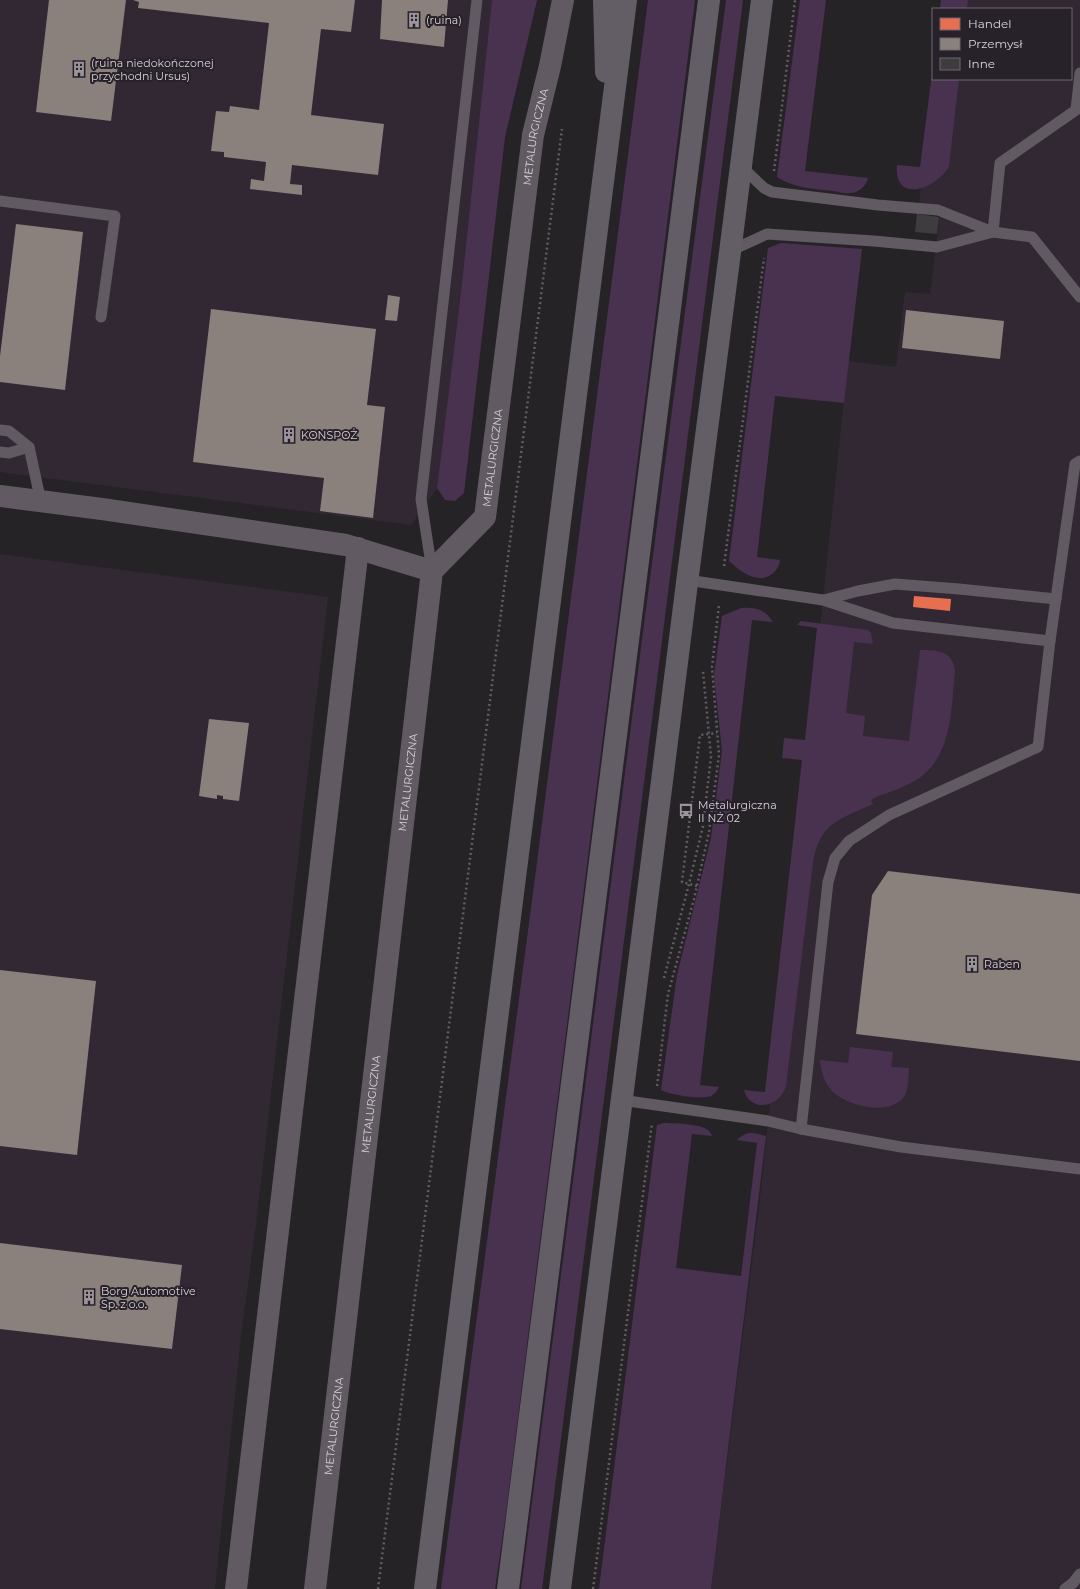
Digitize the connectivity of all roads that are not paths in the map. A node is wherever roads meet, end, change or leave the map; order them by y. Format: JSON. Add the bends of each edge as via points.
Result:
{"nodes":[{"id":1,"x":477,"y":0,"type":"edge"},
{"id":2,"x":563,"y":0,"type":"edge"},
{"id":3,"x":604,"y":0,"type":"edge"},
{"id":4,"x":626,"y":0,"type":"edge"},
{"id":5,"x":709,"y":0,"type":"edge"},
{"id":6,"x":762,"y":0,"type":"edge"},
{"id":7,"x":1080,"y":73,"type":"edge"},
{"id":8,"x":608,"y":141,"type":"junction"},
{"id":9,"x":742,"y":167,"type":"junction"},
{"id":10,"x":0,"y":201,"type":"edge"},
{"id":11,"x":993,"y":232,"type":"junction"},
{"id":12,"x":730,"y":251,"type":"junction"},
{"id":13,"x":1080,"y":297,"type":"edge"},
{"id":14,"x":101,"y":317,"type":"dead end"},
{"id":15,"x":0,"y":430,"type":"edge"},
{"id":16,"x":29,"y":447,"type":"junction"},
{"id":17,"x":0,"y":452,"type":"edge"},
{"id":18,"x":1080,"y":460,"type":"edge"},
{"id":19,"x":0,"y":496,"type":"edge"},
{"id":20,"x":41,"y":502,"type":"junction"},
{"id":21,"x":358,"y":548,"type":"junction"},
{"id":22,"x":432,"y":571,"type":"junction"},
{"id":23,"x":687,"y":580,"type":"junction"},
{"id":24,"x":1056,"y":599,"type":"junction"},
{"id":25,"x":823,"y":600,"type":"junction"},
{"id":26,"x":1050,"y":641,"type":"junction"},
{"id":27,"x":621,"y":1100,"type":"junction"},
{"id":28,"x":800,"y":1129,"type":"junction"},
{"id":29,"x":1080,"y":1169,"type":"edge"},
{"id":30,"x":1080,"y":1574,"type":"edge"},
{"id":31,"x":236,"y":1589,"type":"edge"},
{"id":32,"x":315,"y":1589,"type":"edge"},
{"id":33,"x":426,"y":1589,"type":"edge"},
{"id":34,"x":508,"y":1589,"type":"edge"},
{"id":35,"x":560,"y":1589,"type":"edge"},
{"id":36,"x":1066,"y":1589,"type":"edge"}],
"edges":[{"from":1,"to":22,"type":"lane","via":[[421,499]]},
{"from":2,"to":22,"type":"street","name":"METALURGICZNA","via":[[533,135],[485,517]]},
{"from":3,"to":8,"type":"main road"},
{"from":4,"to":8,"type":"main road"},
{"from":5,"to":34,"type":"main road"},
{"from":6,"to":9,"type":"main road"},
{"from":7,"to":11,"type":"lane","via":[[1076,110],[1000,162]]},
{"from":8,"to":33,"type":"main road"},
{"from":9,"to":11,"type":"lane","via":[[764,188],[772,192],[938,210]]},
{"from":9,"to":12,"type":"main road"},
{"from":10,"to":14,"type":"lane","via":[[115,216]]},
{"from":11,"to":12,"type":"lane","via":[[937,247],[767,234]]},
{"from":11,"to":13,"type":"lane","via":[[1032,237]]},
{"from":12,"to":23,"type":"main road"},
{"from":15,"to":16,"type":"lane","via":[[9,430]]},
{"from":16,"to":17,"type":"lane","via":[[8,453]]},
{"from":16,"to":20,"type":"lane"},
{"from":18,"to":24,"type":"lane","via":[[1075,464]]},
{"from":19,"to":20,"type":"street"},
{"from":20,"to":21,"type":"street","via":[[317,540]]},
{"from":21,"to":22,"type":"street"},
{"from":21,"to":31,"type":"street"},
{"from":22,"to":32,"type":"street","name":"METALURGICZNA"},
{"from":23,"to":25,"type":"lane"},
{"from":23,"to":27,"type":"main road"},
{"from":24,"to":25,"type":"lane","via":[[896,584]]},
{"from":24,"to":26,"type":"lane"},
{"from":25,"to":26,"type":"lane","via":[[893,623]]},
{"from":26,"to":28,"type":"lane","via":[[1038,747],[890,815],[848,841],[835,858],[828,882]]},
{"from":27,"to":28,"type":"lane","via":[[768,1121]]},
{"from":27,"to":35,"type":"main road"},
{"from":28,"to":29,"type":"lane","via":[[901,1147]]},
{"from":30,"to":36,"type":"lane"}]}
